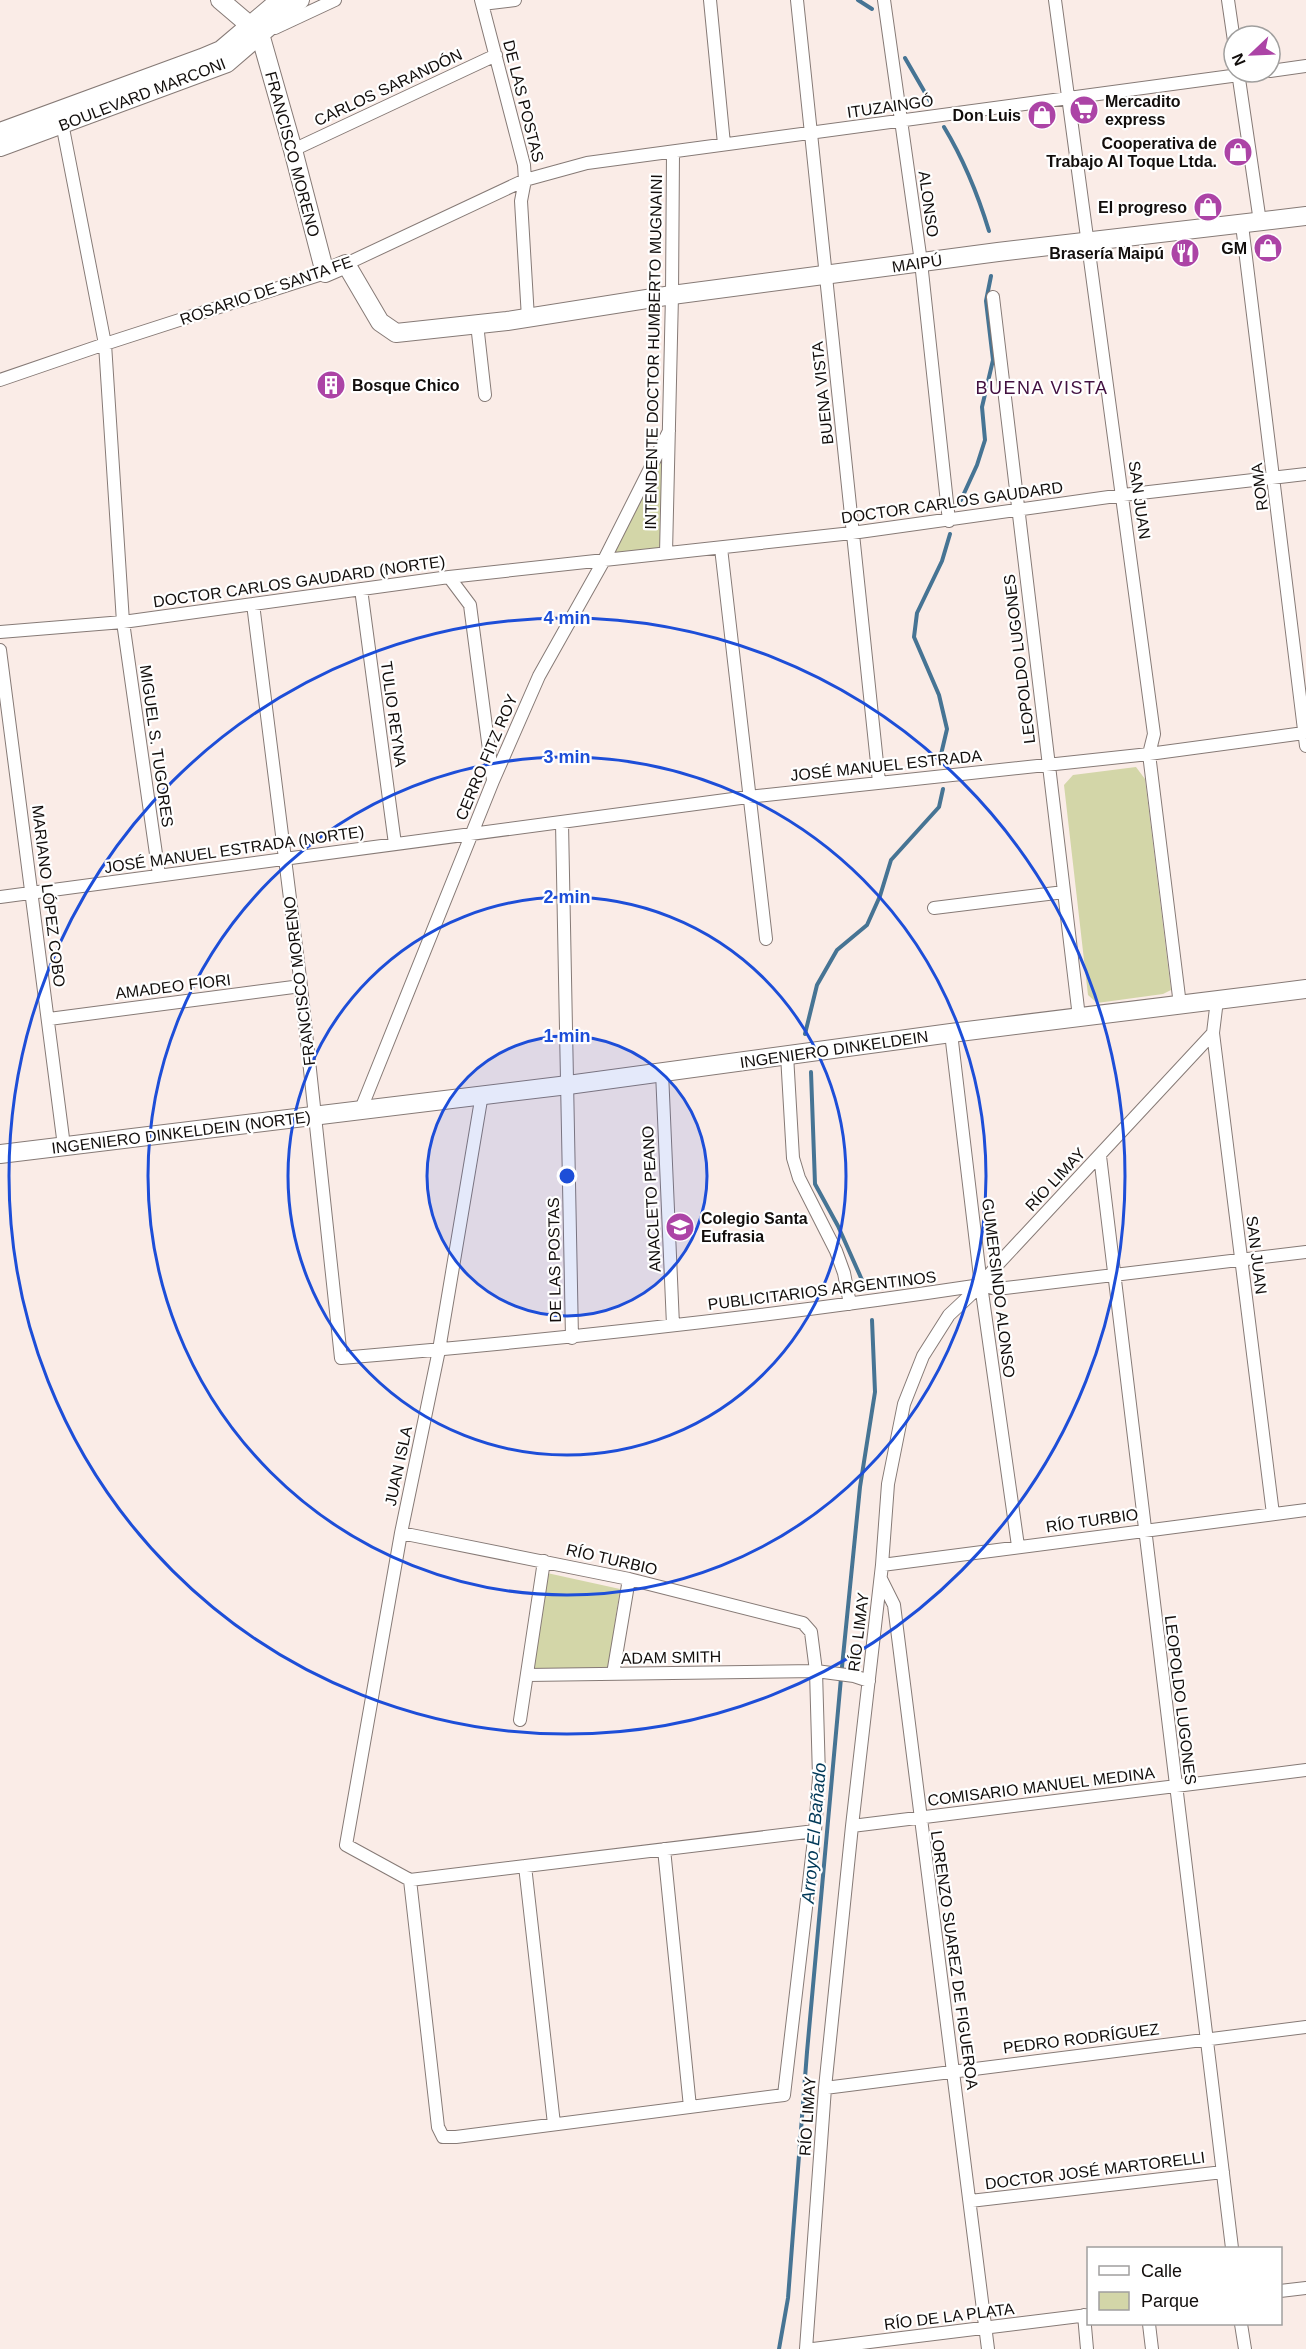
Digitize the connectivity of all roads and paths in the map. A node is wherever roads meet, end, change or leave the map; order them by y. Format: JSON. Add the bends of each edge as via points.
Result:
{"nodes":[{"id":1,"x":220,"y":0,"type":"edge"},
{"id":2,"x":280,"y":0,"type":"edge"},
{"id":3,"x":300,"y":0,"type":"edge"},
{"id":4,"x":335,"y":0,"type":"edge"},
{"id":5,"x":515,"y":0,"type":"edge"},
{"id":6,"x":710,"y":0,"type":"edge"},
{"id":7,"x":797,"y":0,"type":"edge"},
{"id":8,"x":884,"y":0,"type":"edge"},
{"id":9,"x":1055,"y":0,"type":"edge"},
{"id":10,"x":1228,"y":0,"type":"edge"},
{"id":11,"x":482,"y":2,"type":"edge"},
{"id":12,"x":1232,"y":24,"type":"edge"},
{"id":13,"x":256,"y":30,"type":"junction"},
{"id":14,"x":496,"y":55,"type":"junction"},
{"id":15,"x":1306,"y":66,"type":"edge"},
{"id":16,"x":1282,"y":69,"type":"edge"},
{"id":17,"x":1222,"y":76,"type":"edge"},
{"id":18,"x":1240,"y":84,"type":"edge"},
{"id":19,"x":1067,"y":98,"type":"junction"},
{"id":20,"x":61,"y":118,"type":"junction"},
{"id":21,"x":900,"y":121,"type":"junction"},
{"id":22,"x":0,"y":132,"type":"edge"},
{"id":23,"x":811,"y":133,"type":"junction"},
{"id":24,"x":724,"y":144,"type":"junction"},
{"id":25,"x":0,"y":147,"type":"edge"},
{"id":26,"x":293,"y":150,"type":"junction"},
{"id":27,"x":673,"y":152,"type":"junction"},
{"id":28,"x":525,"y":180,"type":"junction"},
{"id":29,"x":1306,"y":216,"type":"edge"},
{"id":30,"x":1251,"y":223,"type":"junction"},
{"id":31,"x":1089,"y":242,"type":"junction"},
{"id":32,"x":921,"y":262,"type":"junction"},
{"id":33,"x":346,"y":264,"type":"junction"},
{"id":34,"x":325,"y":273,"type":"junction"},
{"id":35,"x":826,"y":275,"type":"junction"},
{"id":36,"x":672,"y":295,"type":"junction"},
{"id":37,"x":993,"y":297,"type":"dead end"},
{"id":38,"x":528,"y":318,"type":"junction"},
{"id":39,"x":477,"y":324,"type":"junction"},
{"id":40,"x":105,"y":344,"type":"junction"},
{"id":41,"x":0,"y":380,"type":"edge"},
{"id":42,"x":485,"y":395,"type":"dead end"},
{"id":43,"x":669,"y":431,"type":"junction"},
{"id":44,"x":1306,"y":474,"type":"edge"},
{"id":45,"x":1275,"y":478,"type":"junction"},
{"id":46,"x":1123,"y":495,"type":"junction"},
{"id":47,"x":1018,"y":510,"type":"junction"},
{"id":48,"x":949,"y":521,"type":"junction"},
{"id":49,"x":852,"y":533,"type":"junction"},
{"id":50,"x":721,"y":548,"type":"junction"},
{"id":51,"x":666,"y":553,"type":"junction"},
{"id":52,"x":603,"y":562,"type":"junction"},
{"id":53,"x":449,"y":577,"type":"junction"},
{"id":54,"x":361,"y":589,"type":"junction"},
{"id":55,"x":253,"y":604,"type":"junction"},
{"id":56,"x":123,"y":622,"type":"junction"},
{"id":57,"x":0,"y":632,"type":"edge"},
{"id":58,"x":0,"y":650,"type":"edge"},
{"id":59,"x":1305,"y":730,"type":"edge"},
{"id":60,"x":1149,"y":754,"type":"junction"},
{"id":61,"x":1048,"y":765,"type":"junction"},
{"id":62,"x":493,"y":781,"type":"junction"},
{"id":63,"x":879,"y":782,"type":"junction"},
{"id":64,"x":748,"y":797,"type":"junction"},
{"id":65,"x":562,"y":822,"type":"junction"},
{"id":66,"x":472,"y":832,"type":"junction"},
{"id":67,"x":395,"y":844,"type":"junction"},
{"id":68,"x":285,"y":860,"type":"junction"},
{"id":69,"x":159,"y":875,"type":"junction"},
{"id":70,"x":1064,"y":892,"type":"junction"},
{"id":71,"x":33,"y":893,"type":"junction"},
{"id":72,"x":0,"y":897,"type":"edge"},
{"id":73,"x":934,"y":908,"type":"dead end"},
{"id":74,"x":766,"y":939,"type":"dead end"},
{"id":75,"x":301,"y":986,"type":"junction"},
{"id":76,"x":1306,"y":989,"type":"edge"},
{"id":77,"x":1216,"y":1000,"type":"junction"},
{"id":78,"x":1180,"y":1005,"type":"junction"},
{"id":79,"x":1079,"y":1017,"type":"junction"},
{"id":80,"x":49,"y":1019,"type":"junction"},
{"id":81,"x":951,"y":1033,"type":"junction"},
{"id":82,"x":1213,"y":1033,"type":"junction"},
{"id":83,"x":787,"y":1055,"type":"junction"},
{"id":84,"x":662,"y":1072,"type":"junction"},
{"id":85,"x":568,"y":1085,"type":"junction"},
{"id":86,"x":482,"y":1094,"type":"junction"},
{"id":87,"x":361,"y":1109,"type":"junction"},
{"id":88,"x":315,"y":1116,"type":"junction"},
{"id":89,"x":64,"y":1146,"type":"junction"},
{"id":90,"x":0,"y":1154,"type":"edge"},
{"id":91,"x":1100,"y":1156,"type":"junction"},
{"id":92,"x":1306,"y":1252,"type":"edge"},
{"id":93,"x":1241,"y":1260,"type":"junction"},
{"id":94,"x":1116,"y":1275,"type":"junction"},
{"id":95,"x":981,"y":1285,"type":"junction"},
{"id":96,"x":850,"y":1304,"type":"junction"},
{"id":97,"x":673,"y":1325,"type":"junction"},
{"id":98,"x":572,"y":1338,"type":"junction"},
{"id":99,"x":439,"y":1350,"type":"junction"},
{"id":100,"x":341,"y":1358,"type":"joint"},
{"id":101,"x":1306,"y":1510,"type":"edge"},
{"id":102,"x":1272,"y":1514,"type":"junction"},
{"id":103,"x":1143,"y":1530,"type":"junction"},
{"id":104,"x":401,"y":1533,"type":"junction"},
{"id":105,"x":1018,"y":1546,"type":"junction"},
{"id":106,"x":544,"y":1561,"type":"junction"},
{"id":107,"x":882,"y":1565,"type":"junction"},
{"id":108,"x":880,"y":1578,"type":"junction"},
{"id":109,"x":629,"y":1579,"type":"junction"},
{"id":110,"x":816,"y":1671,"type":"junction"},
{"id":111,"x":614,"y":1674,"type":"junction"},
{"id":112,"x":527,"y":1675,"type":"junction"},
{"id":113,"x":868,"y":1681,"type":"junction"},
{"id":114,"x":520,"y":1720,"type":"dead end"},
{"id":115,"x":1306,"y":1770,"type":"edge"},
{"id":116,"x":1175,"y":1786,"type":"junction"},
{"id":117,"x":920,"y":1818,"type":"junction"},
{"id":118,"x":852,"y":1826,"type":"junction"},
{"id":119,"x":815,"y":1831,"type":"junction"},
{"id":120,"x":664,"y":1849,"type":"junction"},
{"id":121,"x":525,"y":1866,"type":"junction"},
{"id":122,"x":410,"y":1880,"type":"junction"},
{"id":123,"x":1306,"y":2028,"type":"edge"},
{"id":124,"x":1206,"y":2039,"type":"junction"},
{"id":125,"x":954,"y":2070,"type":"junction"},
{"id":126,"x":825,"y":2088,"type":"junction"},
{"id":127,"x":690,"y":2107,"type":"junction"},
{"id":128,"x":554,"y":2124,"type":"junction"},
{"id":129,"x":1223,"y":2172,"type":"junction"},
{"id":130,"x":970,"y":2201,"type":"junction"},
{"id":131,"x":1232,"y":2247,"type":"edge"},
{"id":132,"x":1306,"y":2288,"type":"edge"},
{"id":133,"x":1282,"y":2291,"type":"edge"},
{"id":134,"x":1086,"y":2315,"type":"edge"},
{"id":135,"x":1149,"y":2325,"type":"edge"},
{"id":136,"x":1241,"y":2325,"type":"edge"},
{"id":137,"x":986,"y":2328,"type":"junction"},
{"id":138,"x":806,"y":2349,"type":"edge"},
{"id":139,"x":813,"y":2349,"type":"edge"},
{"id":140,"x":988,"y":2349,"type":"edge"},
{"id":141,"x":1088,"y":2349,"type":"edge"},
{"id":142,"x":1152,"y":2349,"type":"edge"},
{"id":143,"x":1245,"y":2349,"type":"edge"}],
"edges":[{"from":1,"to":13,"type":"main road"},
{"from":2,"to":13,"type":"main road","name":"BOULEVARD MARCONI"},
{"from":3,"to":13,"type":"main road","name":"BOULEVARD MARCONI"},
{"from":4,"to":13,"type":"street"},
{"from":5,"to":11,"type":"street"},
{"from":6,"to":24,"type":"street"},
{"from":7,"to":23,"type":"street","name":"BUENA VISTA"},
{"from":8,"to":21,"type":"street","name":"ALONSO"},
{"from":9,"to":19,"type":"street","name":"SAN JUAN"},
{"from":10,"to":12,"type":"street"},
{"from":11,"to":14,"type":"street","name":"DE LAS POSTAS"},
{"from":13,"to":20,"type":"main road","name":"BOULEVARD MARCONI","via":[[244,51],[217,68]]},
{"from":13,"to":26,"type":"main road","name":"FRANCISCO MORENO"},
{"from":14,"to":26,"type":"street","name":"CARLOS SARANDÓN"},
{"from":14,"to":28,"type":"street","name":"DE LAS POSTAS"},
{"from":15,"to":16,"type":"street"},
{"from":17,"to":19,"type":"street","name":"ITUZAINGÓ"},
{"from":18,"to":30,"type":"street","name":"ROMA"},
{"from":19,"to":21,"type":"street","name":"ITUZAINGÓ"},
{"from":19,"to":31,"type":"street","name":"SAN JUAN"},
{"from":20,"to":22,"type":"main road","name":"BOULEVARD MARCONI"},
{"from":20,"to":25,"type":"main road","name":"BOULEVARD MARCONI"},
{"from":20,"to":40,"type":"street","name":"MIGUEL S. TUGORES"},
{"from":21,"to":23,"type":"street","name":"ITUZAINGÓ"},
{"from":21,"to":32,"type":"street","name":"ALONSO"},
{"from":23,"to":24,"type":"street","name":"ITUZAINGÓ"},
{"from":23,"to":35,"type":"street","name":"BUENA VISTA"},
{"from":24,"to":27,"type":"street","name":"ITUZAINGÓ"},
{"from":26,"to":34,"type":"main road","name":"FRANCISCO MORENO"},
{"from":27,"to":28,"type":"street","name":"ITUZAINGÓ","via":[[587,163]]},
{"from":27,"to":36,"type":"street","name":"INTENDENTE DOCTOR HUMBERTO MUGNAINI"},
{"from":28,"to":33,"type":"street","name":"ROSARIO DE SANTA FE"},
{"from":28,"to":38,"type":"street","name":"DE LAS POSTAS","via":[[521,201]]},
{"from":29,"to":30,"type":"main road","name":"MAIPÚ"},
{"from":30,"to":31,"type":"main road","name":"MAIPÚ"},
{"from":30,"to":45,"type":"street","name":"ROMA"},
{"from":31,"to":32,"type":"main road","name":"MAIPÚ"},
{"from":31,"to":46,"type":"street","name":"SAN JUAN"},
{"from":32,"to":35,"type":"main road","name":"MAIPÚ"},
{"from":32,"to":48,"type":"street","name":"ALONSO"},
{"from":33,"to":34,"type":"main road","name":"ROSARIO DE SANTA FE"},
{"from":33,"to":39,"type":"main road","name":"MAIPÚ","via":[[380,322],[396,333]]},
{"from":34,"to":40,"type":"street","name":"ROSARIO DE SANTA FE"},
{"from":35,"to":36,"type":"main road","name":"MAIPÚ"},
{"from":35,"to":49,"type":"street","name":"BUENA VISTA"},
{"from":36,"to":38,"type":"main road","name":"MAIPÚ"},
{"from":36,"to":43,"type":"street","name":"INTENDENTE DOCTOR HUMBERTO MUGNAINI"},
{"from":37,"to":47,"type":"street","name":"LEOPOLDO LUGONES"},
{"from":38,"to":39,"type":"main road","name":"MAIPÚ"},
{"from":39,"to":42,"type":"street"},
{"from":40,"to":41,"type":"street","name":"ROSARIO DE SANTA FE"},
{"from":40,"to":56,"type":"street","name":"MIGUEL S. TUGORES"},
{"from":43,"to":51,"type":"street","name":"INTENDENTE DOCTOR HUMBERTO MUGNAINI"},
{"from":43,"to":52,"type":"street","name":"CERRO FITZ ROY"},
{"from":44,"to":45,"type":"street","name":"DOCTOR CARLOS GAUDARD"},
{"from":45,"to":46,"type":"street","name":"DOCTOR CARLOS GAUDARD"},
{"from":45,"to":59,"type":"street","name":"ROMA"},
{"from":46,"to":47,"type":"street","name":"DOCTOR CARLOS GAUDARD"},
{"from":46,"to":60,"type":"street","name":"SAN JUAN","via":[[1154,734]]},
{"from":47,"to":48,"type":"street","name":"DOCTOR CARLOS GAUDARD"},
{"from":47,"to":61,"type":"street","name":"LEOPOLDO LUGONES"},
{"from":48,"to":49,"type":"street","name":"DOCTOR CARLOS GAUDARD"},
{"from":49,"to":50,"type":"street","name":"DOCTOR CARLOS GAUDARD"},
{"from":49,"to":63,"type":"street","name":"BUENA VISTA"},
{"from":50,"to":51,"type":"street","name":"DOCTOR CARLOS GAUDARD"},
{"from":50,"to":64,"type":"street"},
{"from":51,"to":52,"type":"street","name":"DOCTOR CARLOS GAUDARD"},
{"from":52,"to":53,"type":"street","name":"DOCTOR CARLOS GAUDARD (NORTE)"},
{"from":52,"to":62,"type":"street","name":"CERRO FITZ ROY","via":[[539,676]]},
{"from":53,"to":54,"type":"street","name":"DOCTOR CARLOS GAUDARD (NORTE)"},
{"from":53,"to":62,"type":"street","via":[[471,605]]},
{"from":54,"to":55,"type":"street","name":"DOCTOR CARLOS GAUDARD (NORTE)"},
{"from":54,"to":67,"type":"street","name":"TULIO REYNA"},
{"from":55,"to":56,"type":"street","name":"DOCTOR CARLOS GAUDARD (NORTE)"},
{"from":55,"to":68,"type":"street","name":"FRANCISCO MORENO"},
{"from":56,"to":57,"type":"street","name":"DOCTOR CARLOS GAUDARD (NORTE)"},
{"from":56,"to":69,"type":"street","name":"MIGUEL S. TUGORES"},
{"from":58,"to":71,"type":"street","name":"MARIANO LÓPEZ COBO"},
{"from":59,"to":60,"type":"street","name":"JOSÉ MANUEL ESTRADA"},
{"from":60,"to":61,"type":"street","name":"JOSÉ MANUEL ESTRADA"},
{"from":60,"to":78,"type":"street","name":"SAN JUAN"},
{"from":61,"to":63,"type":"street","name":"JOSÉ MANUEL ESTRADA"},
{"from":61,"to":70,"type":"street","name":"LEOPOLDO LUGONES"},
{"from":62,"to":66,"type":"street","name":"CERRO FITZ ROY"},
{"from":63,"to":64,"type":"street","name":"JOSÉ MANUEL ESTRADA"},
{"from":64,"to":65,"type":"street","name":"JOSÉ MANUEL ESTRADA"},
{"from":64,"to":74,"type":"street"},
{"from":65,"to":66,"type":"street","name":"JOSÉ MANUEL ESTRADA"},
{"from":65,"to":85,"type":"street","name":"DE LAS POSTAS"},
{"from":66,"to":67,"type":"street","name":"JOSÉ MANUEL ESTRADA (NORTE)"},
{"from":66,"to":87,"type":"street","name":"CERRO FITZ ROY"},
{"from":67,"to":68,"type":"street","name":"JOSÉ MANUEL ESTRADA (NORTE)"},
{"from":68,"to":69,"type":"street","name":"JOSÉ MANUEL ESTRADA (NORTE)"},
{"from":68,"to":75,"type":"street","name":"FRANCISCO MORENO"},
{"from":69,"to":71,"type":"street","name":"JOSÉ MANUEL ESTRADA (NORTE)"},
{"from":70,"to":73,"type":"street"},
{"from":70,"to":79,"type":"street","name":"LEOPOLDO LUGONES"},
{"from":71,"to":72,"type":"street","name":"JOSÉ MANUEL ESTRADA (NORTE)"},
{"from":71,"to":80,"type":"street","name":"MARIANO LÓPEZ COBO"},
{"from":75,"to":80,"type":"street","name":"AMADEO FIORI"},
{"from":75,"to":88,"type":"street","name":"FRANCISCO MORENO"},
{"from":76,"to":77,"type":"main road","name":"INGENIERO DINKELDEIN"},
{"from":77,"to":78,"type":"main road","name":"INGENIERO DINKELDEIN"},
{"from":77,"to":82,"type":"street","name":"SAN JUAN"},
{"from":78,"to":79,"type":"main road","name":"INGENIERO DINKELDEIN"},
{"from":79,"to":81,"type":"main road","name":"INGENIERO DINKELDEIN"},
{"from":80,"to":89,"type":"street","name":"MARIANO LÓPEZ COBO"},
{"from":81,"to":83,"type":"main road","name":"INGENIERO DINKELDEIN"},
{"from":81,"to":95,"type":"street","name":"GUMERSINDO ALONSO"},
{"from":82,"to":91,"type":"street","name":"RÍO LIMAY"},
{"from":82,"to":93,"type":"street","name":"SAN JUAN"},
{"from":83,"to":84,"type":"main road","name":"INGENIERO DINKELDEIN"},
{"from":83,"to":96,"type":"street","via":[[793,1158],[836,1251]]},
{"from":84,"to":85,"type":"main road","name":"INGENIERO DINKELDEIN"},
{"from":84,"to":97,"type":"street","name":"ANACLETO PEANO"},
{"from":85,"to":86,"type":"main road","name":"INGENIERO DINKELDEIN"},
{"from":85,"to":98,"type":"street","name":"DE LAS POSTAS"},
{"from":86,"to":87,"type":"main road","name":"INGENIERO DINKELDEIN"},
{"from":86,"to":99,"type":"street","name":"JUAN ISLA"},
{"from":87,"to":88,"type":"main road","name":"INGENIERO DINKELDEIN (NORTE)"},
{"from":88,"to":89,"type":"main road","name":"INGENIERO DINKELDEIN (NORTE)"},
{"from":88,"to":100,"type":"street","name":"FRANCISCO MORENO"},
{"from":89,"to":90,"type":"main road","name":"INGENIERO DINKELDEIN (NORTE)"},
{"from":91,"to":94,"type":"street","name":"LEOPOLDO LUGONES"},
{"from":91,"to":95,"type":"street","name":"RÍO LIMAY"},
{"from":92,"to":93,"type":"street","name":"PUBLICITARIOS ARGENTINOS"},
{"from":93,"to":94,"type":"street","name":"PUBLICITARIOS ARGENTINOS"},
{"from":93,"to":102,"type":"street","name":"SAN JUAN"},
{"from":94,"to":95,"type":"street","name":"PUBLICITARIOS ARGENTINOS","via":[[997,1288]]},
{"from":94,"to":103,"type":"street","name":"LEOPOLDO LUGONES"},
{"from":95,"to":96,"type":"street","name":"PUBLICITARIOS ARGENTINOS"},
{"from":95,"to":105,"type":"street","name":"GUMERSINDO ALONSO"},
{"from":95,"to":107,"type":"street","name":"RÍO LIMAY","via":[[949,1315],[923,1356],[904,1404],[888,1484]]},
{"from":96,"to":97,"type":"street","name":"PUBLICITARIOS ARGENTINOS"},
{"from":97,"to":98,"type":"street","name":"PUBLICITARIOS ARGENTINOS"},
{"from":98,"to":99,"type":"street","name":"PUBLICITARIOS ARGENTINOS"},
{"from":99,"to":100,"type":"street","name":"PUBLICITARIOS ARGENTINOS"},
{"from":99,"to":104,"type":"street","name":"JUAN ISLA"},
{"from":101,"to":102,"type":"street","name":"RÍO TURBIO"},
{"from":102,"to":103,"type":"street","name":"RÍO TURBIO"},
{"from":103,"to":105,"type":"street","name":"RÍO TURBIO"},
{"from":103,"to":116,"type":"street","name":"LEOPOLDO LUGONES"},
{"from":104,"to":106,"type":"street","name":"RÍO TURBIO"},
{"from":104,"to":122,"type":"street","name":"JUAN ISLA","via":[[346,1845]]},
{"from":105,"to":107,"type":"street","name":"RÍO TURBIO"},
{"from":106,"to":109,"type":"street","name":"RÍO TURBIO"},
{"from":106,"to":112,"type":"street"},
{"from":107,"to":108,"type":"street","name":"RÍO LIMAY"},
{"from":108,"to":113,"type":"street","name":"RÍO LIMAY"},
{"from":108,"to":117,"type":"street","name":"LORENZO SUAREZ DE FIGUEROA","via":[[894,1605]]},
{"from":109,"to":110,"type":"street","name":"RÍO TURBIO","via":[[803,1623],[811,1632]]},
{"from":109,"to":111,"type":"street"},
{"from":110,"to":111,"type":"street","name":"ADAM SMITH"},
{"from":110,"to":113,"type":"street","name":"ADAM SMITH"},
{"from":110,"to":119,"type":"street","via":[[819,1777]]},
{"from":111,"to":112,"type":"street","name":"ADAM SMITH"},
{"from":112,"to":114,"type":"street"},
{"from":113,"to":118,"type":"street","name":"RÍO LIMAY"},
{"from":115,"to":116,"type":"street","name":"COMISARIO MANUEL MEDINA"},
{"from":116,"to":117,"type":"street","name":"COMISARIO MANUEL MEDINA"},
{"from":116,"to":124,"type":"street","name":"LEOPOLDO LUGONES"},
{"from":117,"to":118,"type":"street","name":"COMISARIO MANUEL MEDINA"},
{"from":117,"to":125,"type":"street","name":"LORENZO SUAREZ DE FIGUEROA"},
{"from":118,"to":126,"type":"street","name":"RÍO LIMAY"},
{"from":119,"to":120,"type":"street"},
{"from":119,"to":127,"type":"street","via":[[784,2095]]},
{"from":120,"to":121,"type":"street"},
{"from":120,"to":127,"type":"street"},
{"from":121,"to":122,"type":"street"},
{"from":121,"to":128,"type":"street"},
{"from":122,"to":128,"type":"street","via":[[438,2127],[443,2137]]},
{"from":123,"to":124,"type":"street","name":"PEDRO RODRÍGUEZ"},
{"from":124,"to":125,"type":"street","name":"PEDRO RODRÍGUEZ"},
{"from":124,"to":129,"type":"street","name":"LEOPOLDO LUGONES"},
{"from":125,"to":126,"type":"street","name":"PEDRO RODRÍGUEZ"},
{"from":125,"to":130,"type":"street","name":"LORENZO SUAREZ DE FIGUEROA"},
{"from":126,"to":138,"type":"street","name":"RÍO LIMAY"},
{"from":127,"to":128,"type":"street"},
{"from":129,"to":130,"type":"street","name":"DOCTOR JOSÉ MARTORELLI"},
{"from":129,"to":131,"type":"street","name":"LEOPOLDO LUGONES"},
{"from":130,"to":137,"type":"street","name":"LORENZO SUAREZ DE FIGUEROA"},
{"from":132,"to":133,"type":"street"},
{"from":134,"to":137,"type":"street","name":"RÍO DE LA PLATA"},
{"from":134,"to":141,"type":"street"},
{"from":135,"to":142,"type":"street"},
{"from":136,"to":143,"type":"street"},
{"from":137,"to":139,"type":"street","name":"RÍO DE LA PLATA"},
{"from":137,"to":140,"type":"street","name":"LORENZO SUAREZ DE FIGUEROA"}]}
